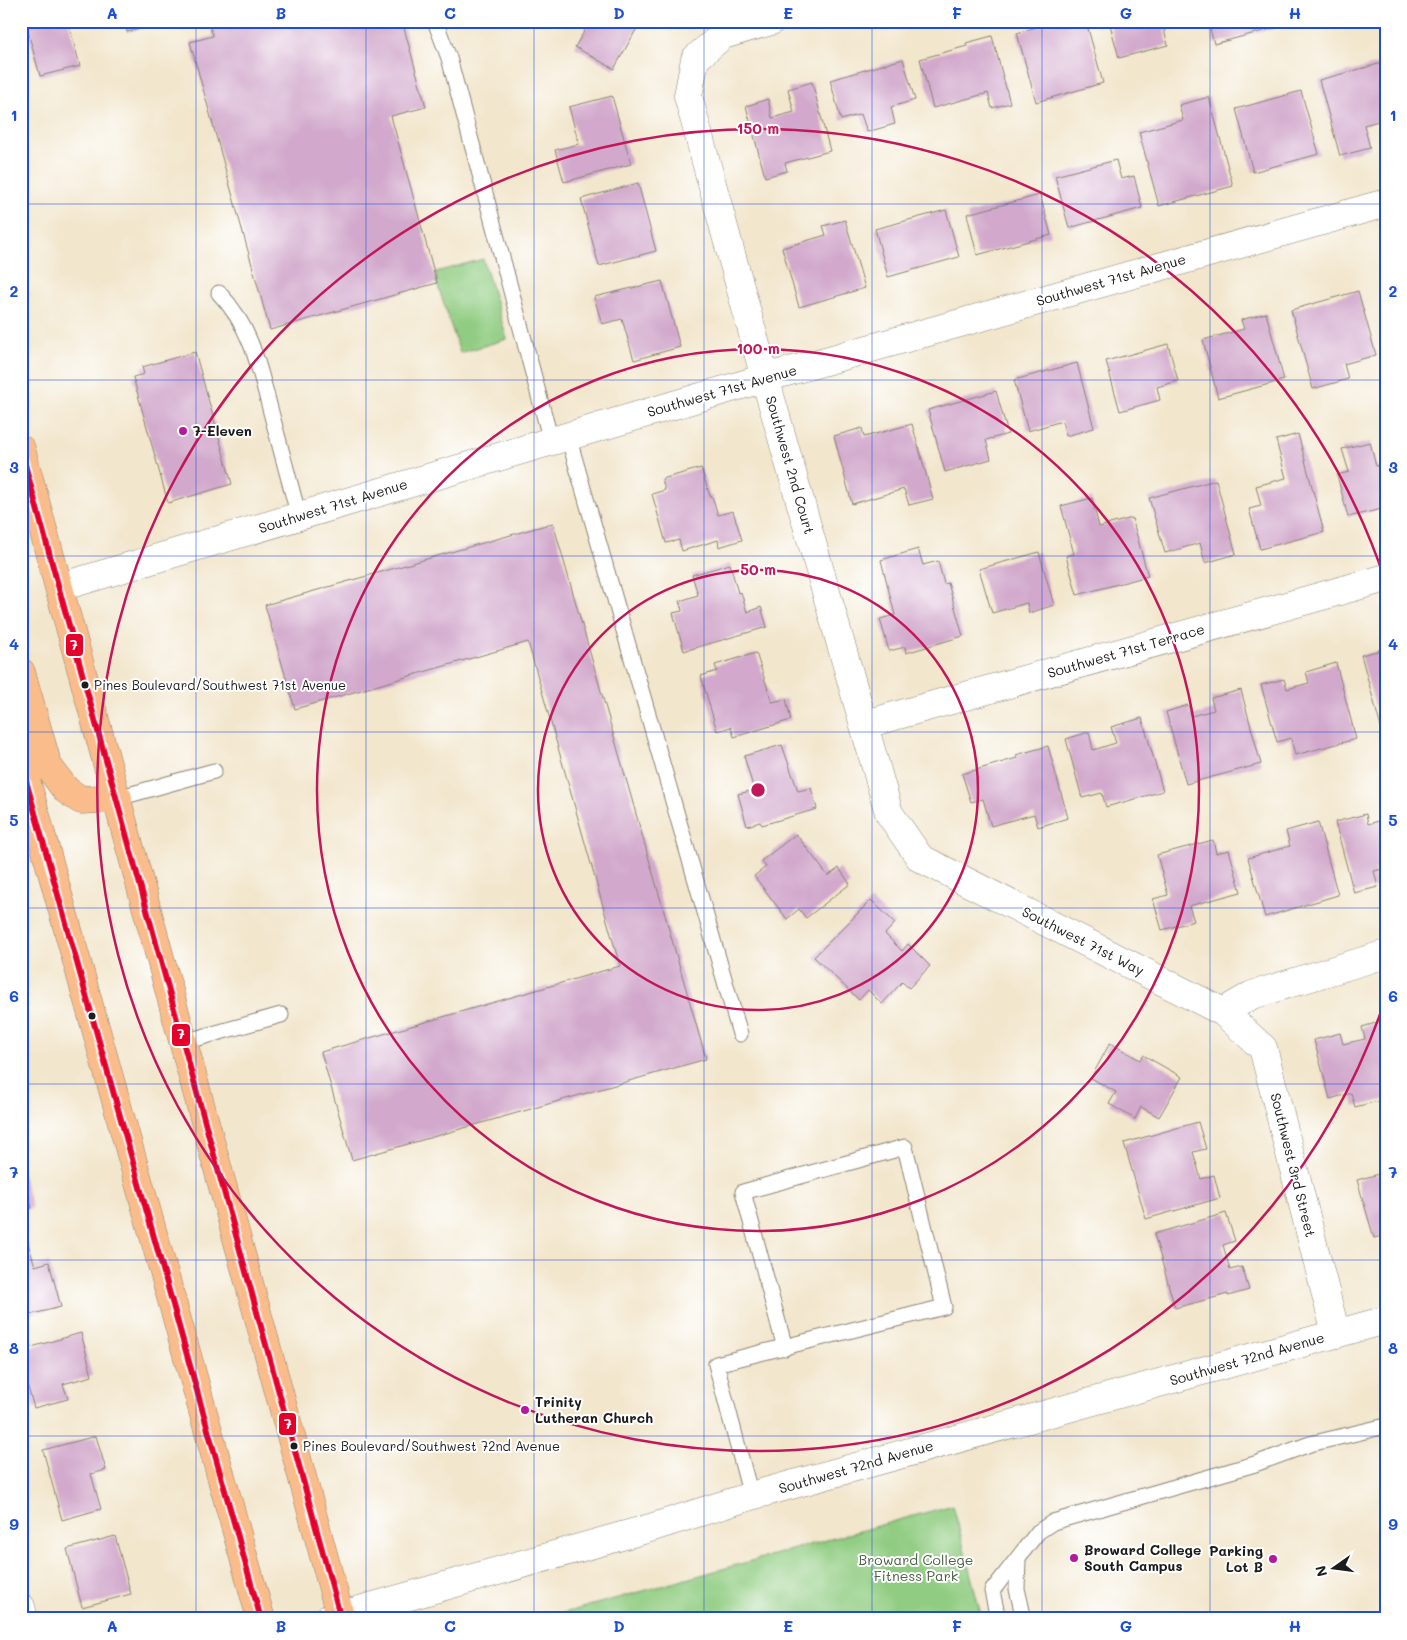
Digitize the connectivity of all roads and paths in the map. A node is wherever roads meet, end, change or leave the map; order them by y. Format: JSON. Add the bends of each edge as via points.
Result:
{"nodes":[{"id":1,"x":435,"y":21,"type":"edge"},
{"id":2,"x":772,"y":21,"type":"edge"},
{"id":3,"x":1386,"y":203,"type":"edge"},
{"id":4,"x":219,"y":293,"type":"dead end"},
{"id":5,"x":764,"y":378,"type":"junction"},
{"id":6,"x":560,"y":439,"type":"junction"},
{"id":7,"x":21,"y":449,"type":"edge"},
{"id":8,"x":299,"y":516,"type":"junction"},
{"id":9,"x":1386,"y":578,"type":"edge"},
{"id":10,"x":60,"y":587,"type":"junction"},
{"id":11,"x":21,"y":672,"type":"edge"},
{"id":12,"x":866,"y":724,"type":"junction"},
{"id":13,"x":21,"y":762,"type":"edge"},
{"id":14,"x":214,"y":771,"type":"dead end"},
{"id":15,"x":118,"y":798,"type":"junction"},
{"id":16,"x":1386,"y":954,"type":"edge"},
{"id":17,"x":1223,"y":1012,"type":"junction"},
{"id":18,"x":280,"y":1015,"type":"dead end"},
{"id":19,"x":740,"y":1034,"type":"dead end"},
{"id":20,"x":184,"y":1042,"type":"junction"},
{"id":21,"x":1386,"y":1320,"type":"edge"},
{"id":22,"x":1336,"y":1334,"type":"junction"},
{"id":23,"x":785,"y":1348,"type":"junction"},
{"id":24,"x":1386,"y":1426,"type":"edge"},
{"id":25,"x":752,"y":1496,"type":"junction"},
{"id":26,"x":1018,"y":1559,"type":"junction"},
{"id":27,"x":21,"y":1607,"type":"edge"},
{"id":28,"x":337,"y":1617,"type":"edge"},
{"id":29,"x":24,"y":1619,"type":"edge"},
{"id":30,"x":261,"y":1619,"type":"edge"},
{"id":31,"x":998,"y":1619,"type":"edge"},
{"id":32,"x":1024,"y":1619,"type":"edge"}],
"edges":[{"from":1,"to":6,"type":"lane","via":[[449,58]]},
{"from":2,"to":5,"type":"street","name":"Southwest 2nd Court","via":[[722,36],[695,59],[688,96]]},
{"from":3,"to":5,"type":"street","name":"Southwest 71st Avenue"},
{"from":4,"to":8,"type":"lane","via":[[238,317],[254,349]]},
{"from":5,"to":6,"type":"street","name":"Southwest 71st Avenue"},
{"from":5,"to":12,"type":"street","name":"Southwest 2nd Court"},
{"from":6,"to":8,"type":"street","name":"Southwest 71st Avenue"},
{"from":6,"to":19,"type":"lane"},
{"from":7,"to":10,"type":"highway"},
{"from":8,"to":10,"type":"street","name":"Southwest 71st Avenue"},
{"from":9,"to":12,"type":"street","name":"Southwest 71st Terrace"},
{"from":10,"to":15,"type":"highway"},
{"from":11,"to":15,"type":"highway","via":[[48,766],[61,784],[81,800]]},
{"from":12,"to":17,"type":"street","name":"Southwest 71st Way","via":[[889,813],[920,858]]},
{"from":13,"to":30,"type":"highway"},
{"from":14,"to":15,"type":"lane"},
{"from":15,"to":20,"type":"highway"},
{"from":16,"to":17,"type":"street","via":[[1252,996]]},
{"from":17,"to":22,"type":"street","name":"Southwest 3rd Street","via":[[1263,1048]]},
{"from":18,"to":20,"type":"lane"},
{"from":20,"to":28,"type":"highway"},
{"from":21,"to":22,"type":"street","name":"Southwest 72nd Avenue"},
{"from":22,"to":25,"type":"street","name":"Southwest 72nd Avenue"},
{"from":23,"to":23,"type":"lane","via":[[944,1307],[905,1147],[744,1192]]},
{"from":23,"to":25,"type":"lane","via":[[716,1364]]},
{"from":24,"to":26,"type":"lane","via":[[1310,1444],[1254,1464],[1054,1522],[1038,1532]]},
{"from":25,"to":28,"type":"street","name":"Southwest 72nd Avenue"},
{"from":26,"to":31,"type":"lane","via":[[992,1591]]},
{"from":26,"to":32,"type":"lane","via":[[1017,1589]]},
{"from":27,"to":29,"type":"street"}]}
